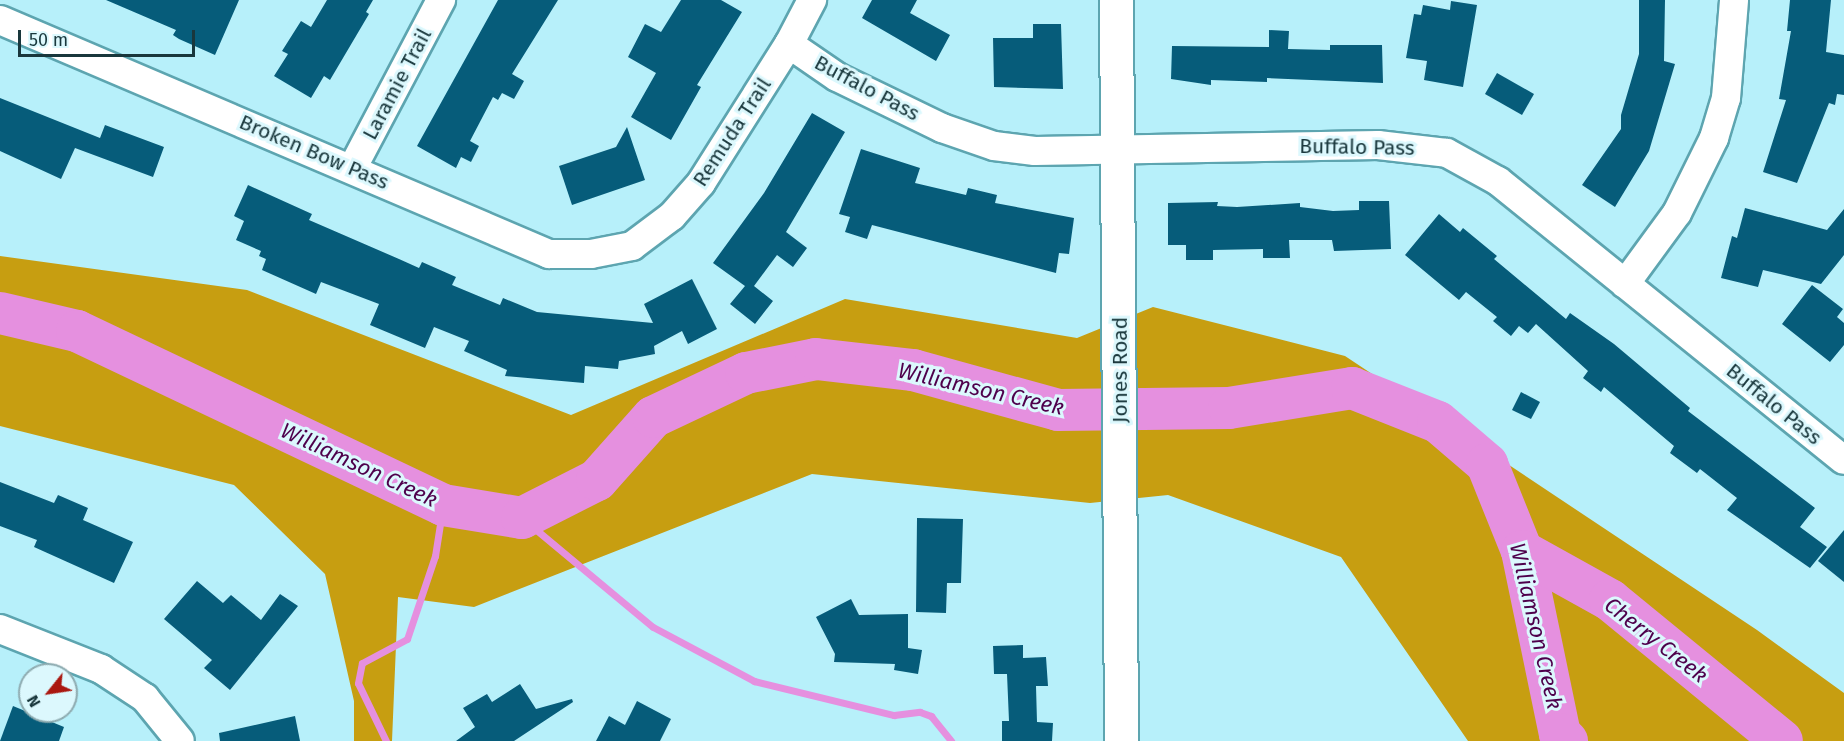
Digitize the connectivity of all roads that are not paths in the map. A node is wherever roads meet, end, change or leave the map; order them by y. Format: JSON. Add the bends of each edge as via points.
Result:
{"nodes":[{"id":1,"x":441,"y":0,"type":"edge"},
{"id":2,"x":812,"y":0,"type":"edge"},
{"id":3,"x":1116,"y":0,"type":"edge"},
{"id":4,"x":1734,"y":0,"type":"edge"},
{"id":5,"x":0,"y":20,"type":"edge"},
{"id":6,"x":789,"y":44,"type":"junction"},
{"id":7,"x":1117,"y":149,"type":"junction"},
{"id":8,"x":353,"y":167,"type":"junction"},
{"id":9,"x":632,"y":246,"type":"joint"},
{"id":10,"x":1625,"y":284,"type":"junction"},
{"id":11,"x":1844,"y":460,"type":"edge"},
{"id":12,"x":0,"y":629,"type":"edge"},
{"id":13,"x":180,"y":741,"type":"edge"},
{"id":14,"x":1121,"y":741,"type":"edge"}],
"edges":[{"from":1,"to":8,"type":"street","name":"Laramie Trail"},
{"from":2,"to":6,"type":"street","name":"Remuda Trail"},
{"from":3,"to":7,"type":"street","name":"Jones Road"},
{"from":4,"to":10,"type":"street","via":[[1725,98],[1714,138],[1677,213]]},
{"from":5,"to":8,"type":"street","name":"Broken Bow Pass"},
{"from":6,"to":7,"type":"street","name":"Buffalo Pass","via":[[848,82],[942,128],[994,146],[1035,151]]},
{"from":6,"to":9,"type":"street","name":"Remuda Trail","via":[[701,183],[672,216]]},
{"from":7,"to":10,"type":"street","name":"Buffalo Pass","via":[[1378,145],[1447,153],[1498,182]]},
{"from":7,"to":14,"type":"street","name":"Jones Road"},
{"from":8,"to":9,"type":"street","name":"Broken Bow Pass","via":[[549,254],[591,254]]},
{"from":10,"to":11,"type":"street","name":"Buffalo Pass"},
{"from":12,"to":13,"type":"street","via":[[100,669],[146,698]]}]}
